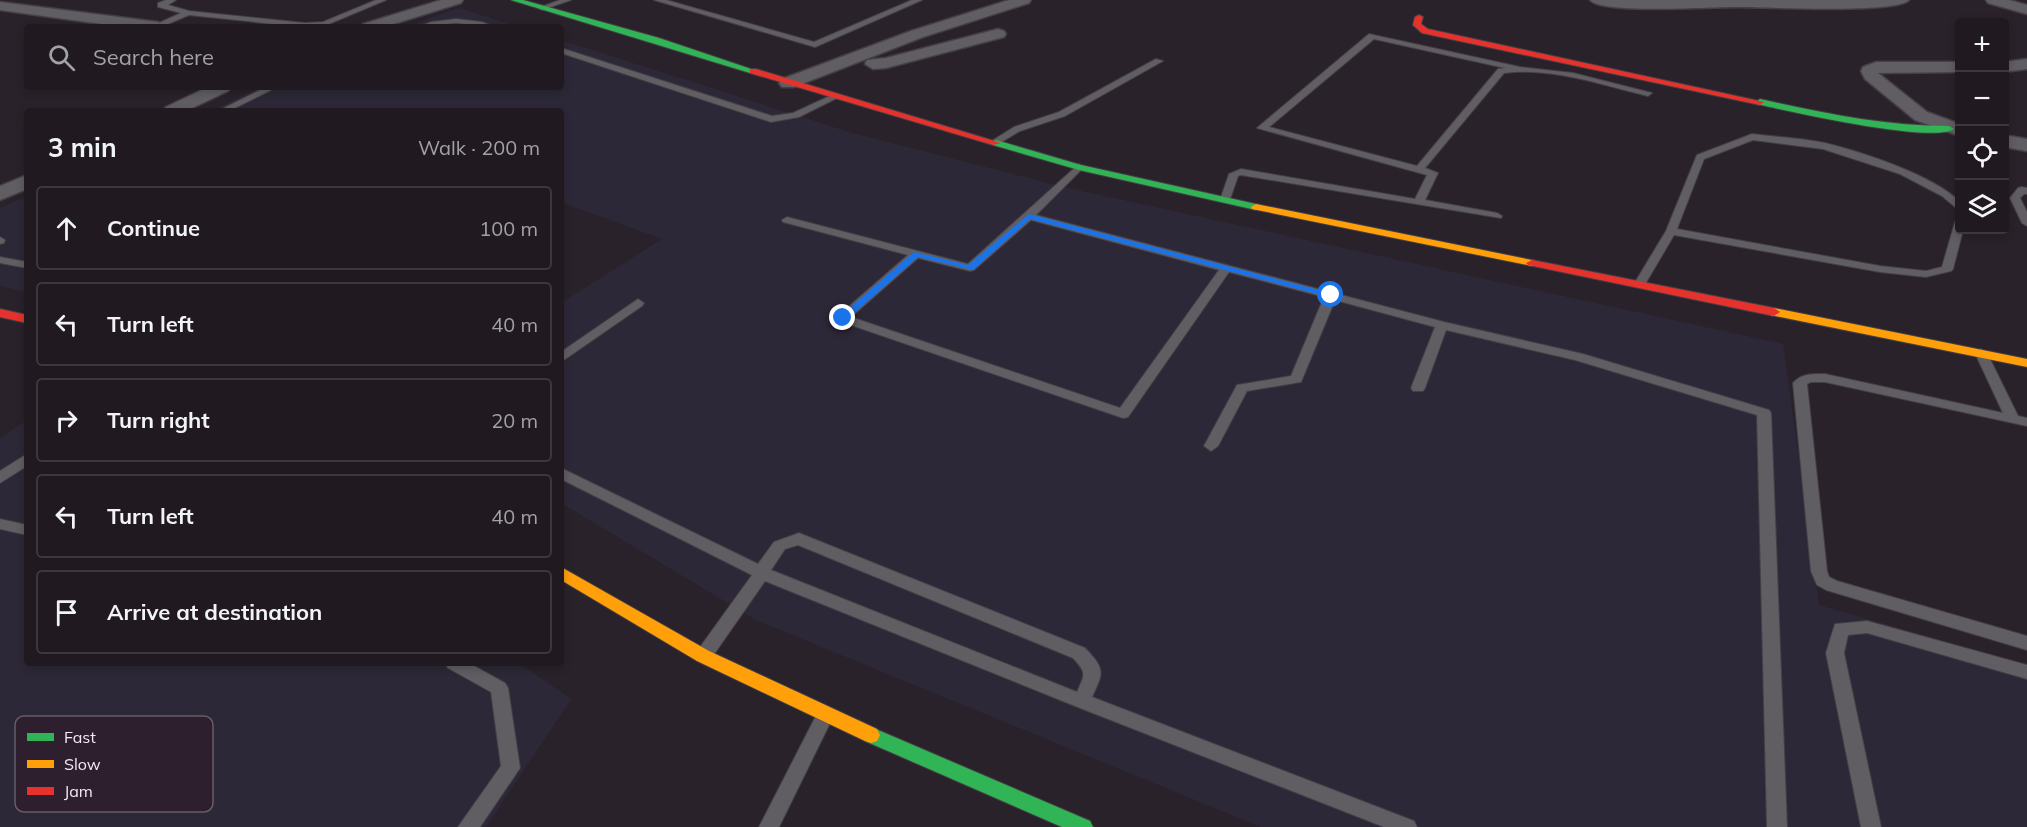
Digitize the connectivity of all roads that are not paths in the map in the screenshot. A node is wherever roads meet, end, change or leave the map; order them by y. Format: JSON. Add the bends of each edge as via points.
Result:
{"nodes":[{"id":1,"x":172,"y":0,"type":"edge"},
{"id":2,"x":382,"y":0,"type":"edge"},
{"id":3,"x":456,"y":0,"type":"edge"},
{"id":4,"x":515,"y":0,"type":"edge"},
{"id":5,"x":567,"y":0,"type":"edge"},
{"id":6,"x":658,"y":0,"type":"edge"},
{"id":7,"x":918,"y":0,"type":"edge"},
{"id":8,"x":1024,"y":0,"type":"edge"},
{"id":9,"x":1597,"y":0,"type":"edge"},
{"id":10,"x":1902,"y":0,"type":"edge"},
{"id":11,"x":1993,"y":0,"type":"edge"},
{"id":12,"x":0,"y":6,"type":"edge"},
{"id":13,"x":542,"y":8,"type":"junction"},
{"id":14,"x":2027,"y":10,"type":"edge"},
{"id":15,"x":188,"y":13,"type":"junction"},
{"id":16,"x":1419,"y":16,"type":"dead end"},
{"id":17,"x":134,"y":24,"type":"edge"},
{"id":18,"x":163,"y":24,"type":"edge"},
{"id":19,"x":295,"y":24,"type":"edge"},
{"id":20,"x":324,"y":24,"type":"edge"},
{"id":21,"x":378,"y":24,"type":"edge"},
{"id":22,"x":432,"y":24,"type":"edge"},
{"id":23,"x":482,"y":24,"type":"edge"},
{"id":24,"x":998,"y":34,"type":"dead end"},
{"id":25,"x":564,"y":51,"type":"edge"},
{"id":26,"x":1159,"y":61,"type":"dead end"},
{"id":27,"x":2027,"y":64,"type":"edge"},
{"id":28,"x":830,"y":67,"type":"junction"},
{"id":29,"x":1955,"y":67,"type":"edge"},
{"id":30,"x":2009,"y":67,"type":"edge"},
{"id":31,"x":2009,"y":68,"type":"edge"},
{"id":32,"x":1516,"y":69,"type":"junction"},
{"id":33,"x":2027,"y":75,"type":"edge"},
{"id":34,"x":788,"y":83,"type":"junction"},
{"id":35,"x":216,"y":90,"type":"edge"},
{"id":36,"x":267,"y":90,"type":"edge"},
{"id":37,"x":1648,"y":93,"type":"dead end"},
{"id":38,"x":835,"y":97,"type":"junction"},
{"id":39,"x":178,"y":108,"type":"edge"},
{"id":40,"x":228,"y":108,"type":"edge"},
{"id":41,"x":1954,"y":130,"type":"edge"},
{"id":42,"x":995,"y":142,"type":"junction"},
{"id":43,"x":2009,"y":142,"type":"edge"},
{"id":44,"x":2027,"y":145,"type":"edge"},
{"id":45,"x":1079,"y":168,"type":"junction"},
{"id":46,"x":1419,"y":170,"type":"junction"},
{"id":47,"x":24,"y":182,"type":"edge"},
{"id":48,"x":2027,"y":191,"type":"edge"},
{"id":49,"x":0,"y":194,"type":"edge"},
{"id":50,"x":1225,"y":200,"type":"junction"},
{"id":51,"x":1419,"y":202,"type":"junction"},
{"id":52,"x":1955,"y":204,"type":"edge"},
{"id":53,"x":1029,"y":216,"type":"junction"},
{"id":54,"x":1497,"y":216,"type":"dead end"},
{"id":55,"x":787,"y":220,"type":"dead end"},
{"id":56,"x":2027,"y":223,"type":"edge"},
{"id":57,"x":1671,"y":231,"type":"junction"},
{"id":58,"x":1956,"y":234,"type":"edge"},
{"id":59,"x":916,"y":254,"type":"junction"},
{"id":60,"x":0,"y":260,"type":"edge"},
{"id":61,"x":24,"y":264,"type":"edge"},
{"id":62,"x":1226,"y":268,"type":"junction"},
{"id":63,"x":1640,"y":284,"type":"junction"},
{"id":64,"x":1331,"y":295,"type":"junction"},
{"id":65,"x":638,"y":303,"type":"dead end"},
{"id":66,"x":0,"y":313,"type":"edge"},
{"id":67,"x":24,"y":318,"type":"edge"},
{"id":68,"x":1442,"y":325,"type":"junction"},
{"id":69,"x":1981,"y":353,"type":"junction"},
{"id":70,"x":564,"y":356,"type":"edge"},
{"id":71,"x":2027,"y":363,"type":"edge"},
{"id":72,"x":1418,"y":388,"type":"dead end"},
{"id":73,"x":2020,"y":421,"type":"edge"},
{"id":74,"x":1211,"y":446,"type":"dead end"},
{"id":75,"x":24,"y":461,"type":"edge"},
{"id":76,"x":564,"y":474,"type":"edge"},
{"id":77,"x":0,"y":478,"type":"edge"},
{"id":78,"x":0,"y":524,"type":"edge"},
{"id":79,"x":24,"y":529,"type":"edge"},
{"id":80,"x":762,"y":573,"type":"junction"},
{"id":81,"x":564,"y":575,"type":"edge"},
{"id":82,"x":2027,"y":644,"type":"edge"},
{"id":83,"x":703,"y":657,"type":"junction"},
{"id":84,"x":459,"y":666,"type":"edge"},
{"id":85,"x":2027,"y":672,"type":"edge"},
{"id":86,"x":1081,"y":701,"type":"junction"},
{"id":87,"x":825,"y":715,"type":"junction"},
{"id":88,"x":468,"y":827,"type":"edge"},
{"id":89,"x":769,"y":827,"type":"edge"},
{"id":90,"x":1083,"y":827,"type":"edge"},
{"id":91,"x":1407,"y":827,"type":"edge"},
{"id":92,"x":1777,"y":827,"type":"edge"},
{"id":93,"x":1870,"y":827,"type":"edge"}],
"edges":[{"from":1,"to":15,"type":"lane","via":[[161,5]]},
{"from":2,"to":20,"type":"lane"},
{"from":3,"to":21,"type":"street"},
{"from":4,"to":13,"type":"street"},
{"from":5,"to":13,"type":"lane"},
{"from":6,"to":7,"type":"lane","via":[[815,45]]},
{"from":8,"to":28,"type":"street"},
{"from":9,"to":10,"type":"street","via":[[1637,6]]},
{"from":11,"to":14,"type":"street"},
{"from":12,"to":17,"type":"street"},
{"from":13,"to":34,"type":"street"},
{"from":15,"to":18,"type":"lane"},
{"from":15,"to":19,"type":"lane"},
{"from":16,"to":41,"type":"street","via":[[1417,24],[1425,31],[1838,119],[1914,130]]},
{"from":22,"to":23,"type":"lane","via":[[469,20]]},
{"from":24,"to":28,"type":"street","via":[[886,63]]},
{"from":25,"to":38,"type":"lane","via":[[771,118],[785,119]]},
{"from":26,"to":42,"type":"lane","via":[[1062,114],[1017,129]]},
{"from":27,"to":30,"type":"street"},
{"from":28,"to":34,"type":"street"},
{"from":29,"to":41,"type":"street","via":[[1876,67],[1869,71],[1921,116]]},
{"from":31,"to":33,"type":"street"},
{"from":32,"to":37,"type":"lane"},
{"from":32,"to":46,"type":"lane","via":[[1501,71]]},
{"from":32,"to":46,"type":"lane","via":[[1372,36],[1262,128]]},
{"from":34,"to":38,"type":"street"},
{"from":35,"to":39,"type":"street"},
{"from":36,"to":40,"type":"lane"},
{"from":38,"to":42,"type":"street"},
{"from":42,"to":45,"type":"street"},
{"from":43,"to":44,"type":"street"},
{"from":45,"to":50,"type":"street"},
{"from":45,"to":53,"type":"lane"},
{"from":46,"to":51,"type":"lane","via":[[1433,173]]},
{"from":47,"to":49,"type":"street"},
{"from":48,"to":56,"type":"lane","via":[[2022,190],[2015,198]]},
{"from":50,"to":51,"type":"lane","via":[[1234,174],[1241,172]]},
{"from":50,"to":63,"type":"street"},
{"from":51,"to":54,"type":"lane"},
{"from":52,"to":57,"type":"lane","via":[[1946,194],[1904,172],[1824,146],[1752,137],[1700,157]]},
{"from":53,"to":59,"type":"lane","via":[[970,268]]},
{"from":53,"to":62,"type":"lane"},
{"from":55,"to":59,"type":"lane"},
{"from":57,"to":58,"type":"lane","via":[[1926,274],[1947,269]]},
{"from":57,"to":63,"type":"lane"},
{"from":59,"to":62,"type":"lane","via":[[843,318],[1123,414]]},
{"from":60,"to":61,"type":"lane"},
{"from":62,"to":64,"type":"lane"},
{"from":63,"to":69,"type":"street"},
{"from":64,"to":68,"type":"lane"},
{"from":64,"to":74,"type":"lane","via":[[1296,379],[1242,388]]},
{"from":65,"to":70,"type":"lane"},
{"from":66,"to":67,"type":"street"},
{"from":68,"to":72,"type":"lane"},
{"from":68,"to":92,"type":"lane","via":[[1579,357],[1764,413]]},
{"from":69,"to":71,"type":"street"},
{"from":69,"to":73,"type":"lane"},
{"from":73,"to":82,"type":"lane","via":[[1825,378],[1808,378],[1800,383],[1823,581]]},
{"from":75,"to":77,"type":"lane"},
{"from":76,"to":80,"type":"lane"},
{"from":78,"to":79,"type":"lane"},
{"from":80,"to":83,"type":"lane"},
{"from":80,"to":86,"type":"lane"},
{"from":80,"to":86,"type":"lane","via":[[775,548],[799,539],[1079,653],[1092,667],[1093,676]]},
{"from":81,"to":83,"type":"street"},
{"from":83,"to":87,"type":"street"},
{"from":84,"to":88,"type":"lane","via":[[499,688],[512,768]]},
{"from":85,"to":93,"type":"lane","via":[[1867,627],[1840,629],[1835,654]]},
{"from":86,"to":91,"type":"lane"},
{"from":87,"to":89,"type":"lane"},
{"from":87,"to":90,"type":"street"}]}
